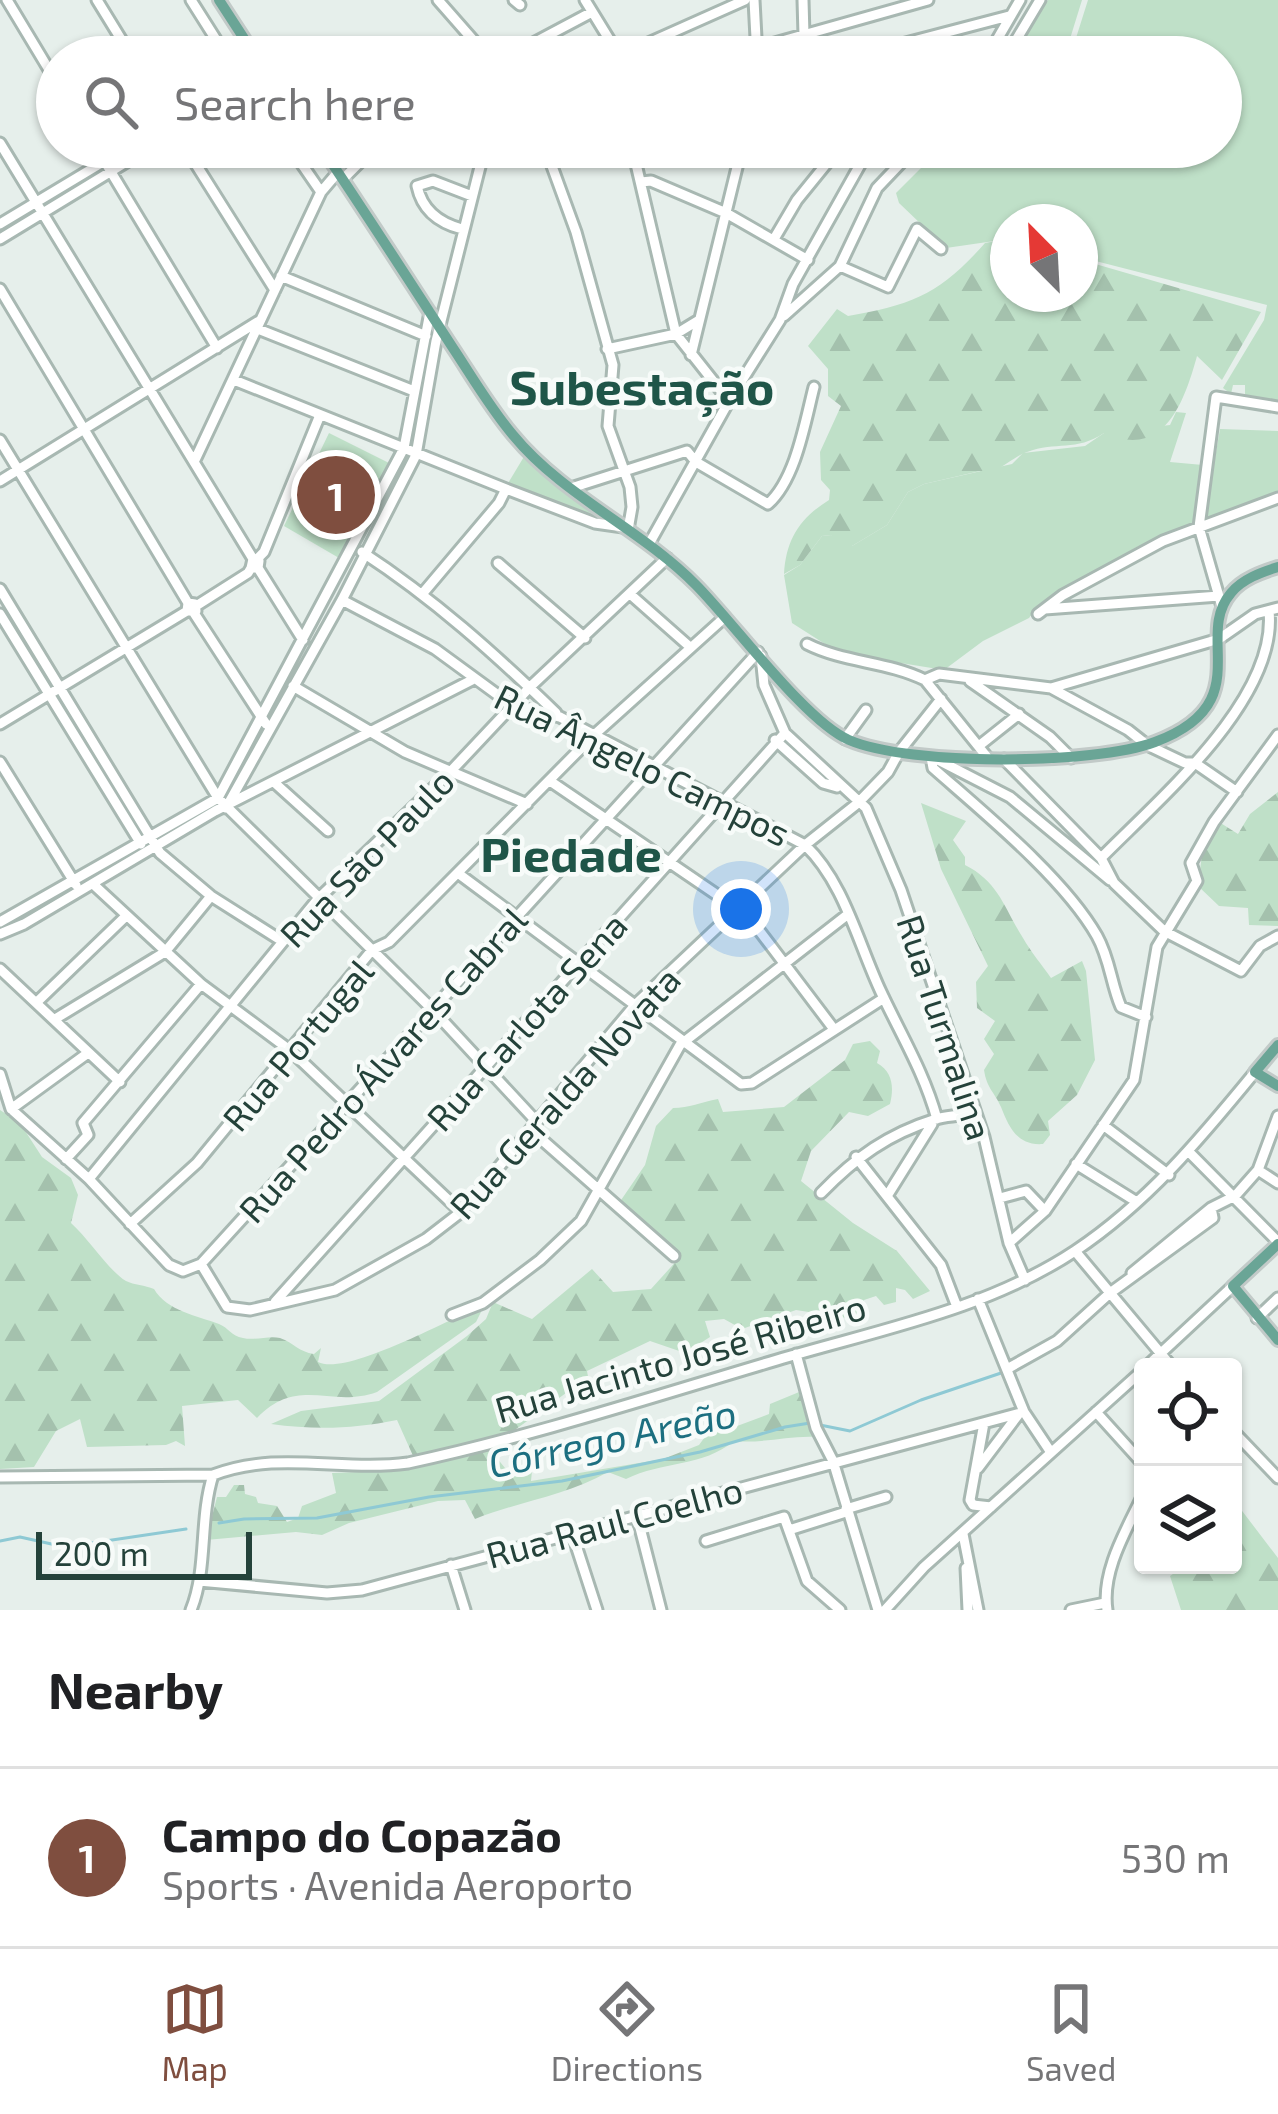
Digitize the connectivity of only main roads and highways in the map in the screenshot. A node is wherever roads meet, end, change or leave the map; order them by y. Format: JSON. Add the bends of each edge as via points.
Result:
{"nodes":[{"id":1,"x":219,"y":0,"type":"edge"},
{"id":2,"x":242,"y":36,"type":"edge"},
{"id":3,"x":335,"y":168,"type":"edge"},
{"id":4,"x":1278,"y":567,"type":"edge"},
{"id":5,"x":1278,"y":1045,"type":"edge"},
{"id":6,"x":1278,"y":1086,"type":"edge"},
{"id":7,"x":1278,"y":1243,"type":"edge"},
{"id":8,"x":1278,"y":1340,"type":"edge"}],
"edges":[{"from":1,"to":2,"type":"main road"},
{"from":3,"to":4,"type":"main road","via":[[512,435],[667,558],[845,739],[898,752],[1004,759],[1147,745],[1187,727],[1207,706],[1216,685],[1220,601]]},
{"from":5,"to":6,"type":"main road","name":"Rua Jacinto José Ribeiro","via":[[1256,1072]]},
{"from":7,"to":8,"type":"main road","via":[[1233,1286]]}]}
